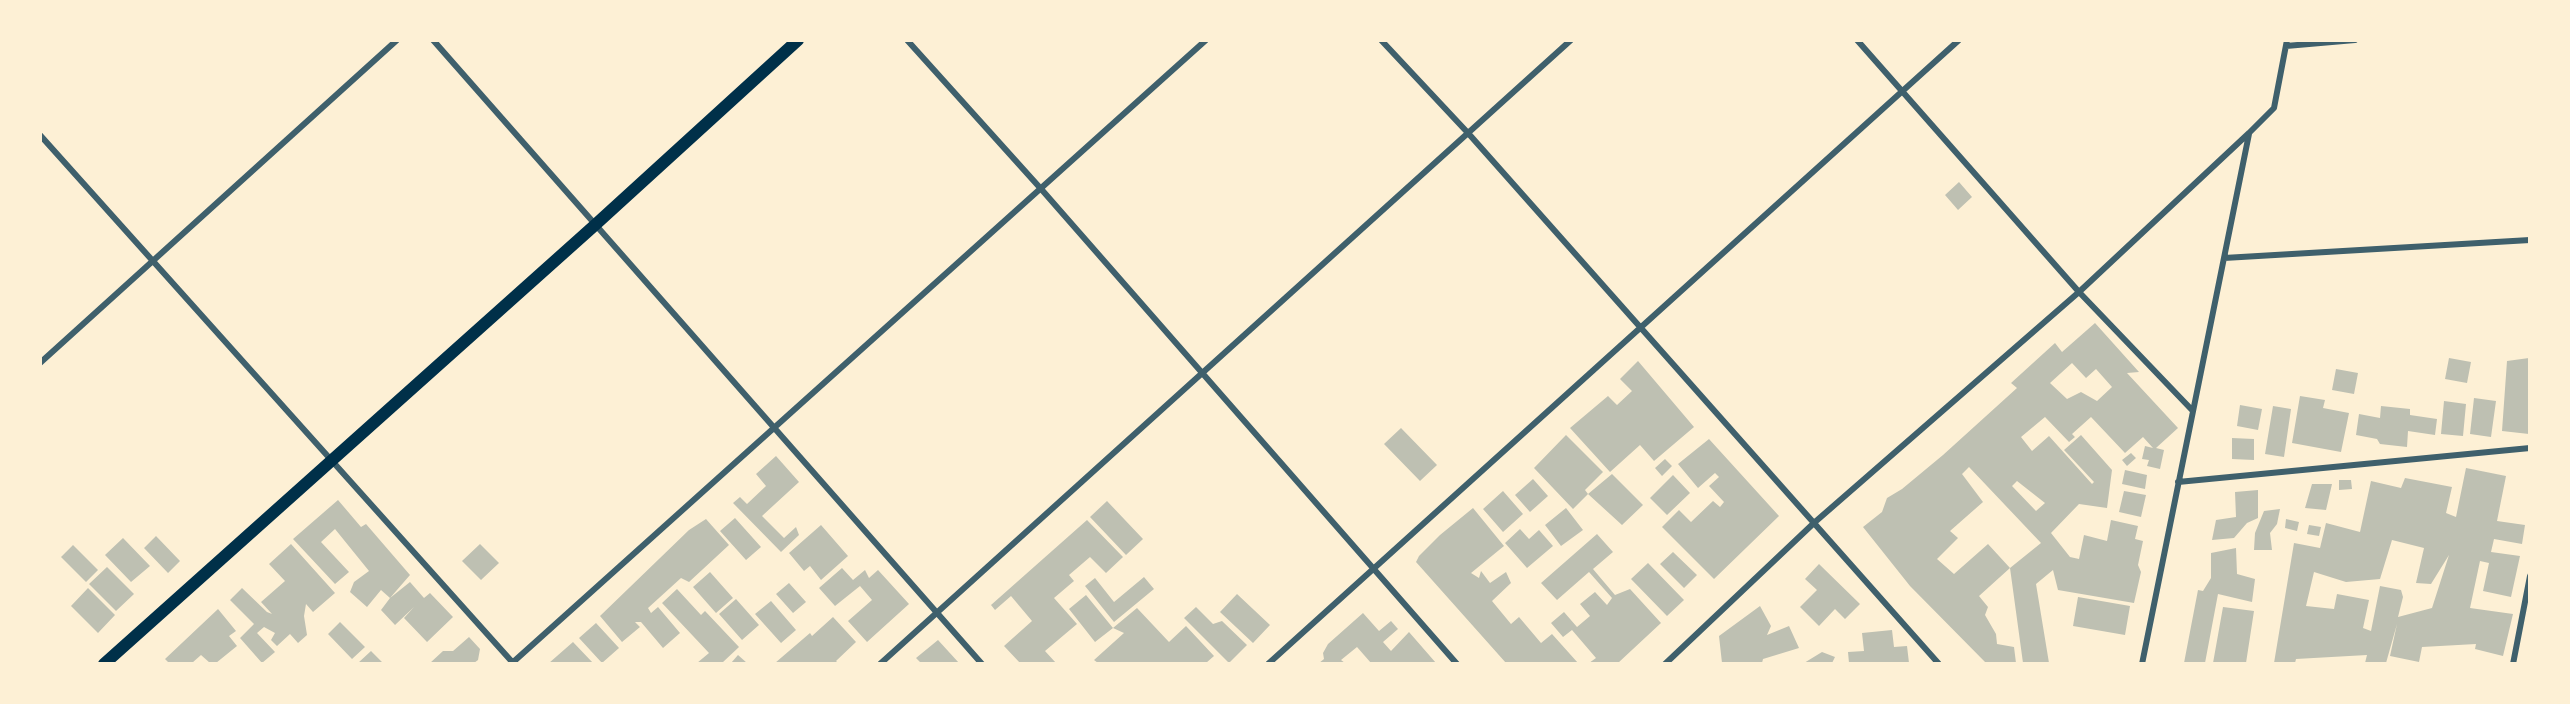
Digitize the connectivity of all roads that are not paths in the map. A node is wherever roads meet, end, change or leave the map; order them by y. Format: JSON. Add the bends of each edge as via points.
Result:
{"nodes":[{"id":1,"x":397,"y":40,"type":"edge"},
{"id":2,"x":433,"y":40,"type":"edge"},
{"id":3,"x":798,"y":40,"type":"edge"},
{"id":4,"x":906,"y":40,"type":"edge"},
{"id":5,"x":1206,"y":40,"type":"edge"},
{"id":6,"x":1381,"y":40,"type":"edge"},
{"id":7,"x":1571,"y":40,"type":"edge"},
{"id":8,"x":1857,"y":40,"type":"edge"},
{"id":9,"x":1959,"y":40,"type":"edge"},
{"id":10,"x":2355,"y":40,"type":"edge"},
{"id":11,"x":2287,"y":43,"type":"edge"},
{"id":12,"x":1903,"y":92,"type":"junction"},
{"id":13,"x":1468,"y":133,"type":"junction"},
{"id":14,"x":2249,"y":133,"type":"junction"},
{"id":15,"x":40,"y":135,"type":"edge"},
{"id":16,"x":1042,"y":189,"type":"junction"},
{"id":17,"x":595,"y":225,"type":"junction"},
{"id":18,"x":2529,"y":240,"type":"edge"},
{"id":19,"x":2224,"y":258,"type":"junction"},
{"id":20,"x":153,"y":261,"type":"junction"},
{"id":21,"x":2079,"y":292,"type":"junction"},
{"id":22,"x":1640,"y":327,"type":"junction"},
{"id":23,"x":40,"y":363,"type":"edge"},
{"id":24,"x":1202,"y":372,"type":"junction"},
{"id":25,"x":2192,"y":410,"type":"junction"},
{"id":26,"x":774,"y":428,"type":"junction"},
{"id":27,"x":2529,"y":448,"type":"edge"},
{"id":28,"x":331,"y":461,"type":"junction"},
{"id":29,"x":2178,"y":482,"type":"junction"},
{"id":30,"x":1815,"y":522,"type":"junction"},
{"id":31,"x":1372,"y":568,"type":"junction"},
{"id":32,"x":2529,"y":576,"type":"edge"},
{"id":33,"x":936,"y":613,"type":"junction"},
{"id":34,"x":104,"y":663,"type":"edge"},
{"id":35,"x":513,"y":663,"type":"edge"},
{"id":36,"x":880,"y":663,"type":"edge"},
{"id":37,"x":981,"y":663,"type":"edge"},
{"id":38,"x":1268,"y":663,"type":"edge"},
{"id":39,"x":1456,"y":663,"type":"edge"},
{"id":40,"x":1665,"y":663,"type":"edge"},
{"id":41,"x":1939,"y":663,"type":"edge"},
{"id":42,"x":2142,"y":663,"type":"edge"},
{"id":43,"x":2513,"y":663,"type":"edge"}],
"edges":[{"from":1,"to":20,"type":"street"},
{"from":2,"to":17,"type":"street"},
{"from":3,"to":17,"type":"main road"},
{"from":4,"to":16,"type":"street"},
{"from":5,"to":16,"type":"street"},
{"from":6,"to":13,"type":"street"},
{"from":7,"to":13,"type":"street"},
{"from":8,"to":12,"type":"street"},
{"from":9,"to":12,"type":"street"},
{"from":10,"to":11,"type":"street"},
{"from":11,"to":14,"type":"street","via":[[2274,108]]},
{"from":12,"to":21,"type":"street"},
{"from":12,"to":22,"type":"street"},
{"from":13,"to":22,"type":"street"},
{"from":13,"to":24,"type":"street"},
{"from":14,"to":19,"type":"street"},
{"from":14,"to":21,"type":"street"},
{"from":15,"to":20,"type":"street"},
{"from":16,"to":24,"type":"street"},
{"from":16,"to":26,"type":"street"},
{"from":17,"to":26,"type":"street"},
{"from":17,"to":28,"type":"main road"},
{"from":18,"to":19,"type":"street"},
{"from":19,"to":25,"type":"street"},
{"from":20,"to":23,"type":"street"},
{"from":20,"to":28,"type":"street"},
{"from":21,"to":25,"type":"street"},
{"from":21,"to":30,"type":"street"},
{"from":22,"to":30,"type":"street"},
{"from":22,"to":31,"type":"street"},
{"from":24,"to":31,"type":"street"},
{"from":24,"to":33,"type":"street"},
{"from":25,"to":29,"type":"street"},
{"from":26,"to":33,"type":"street"},
{"from":26,"to":35,"type":"street"},
{"from":27,"to":29,"type":"street"},
{"from":28,"to":34,"type":"main road"},
{"from":28,"to":35,"type":"street"},
{"from":29,"to":42,"type":"street"},
{"from":30,"to":40,"type":"street"},
{"from":30,"to":41,"type":"street"},
{"from":31,"to":38,"type":"street"},
{"from":31,"to":39,"type":"street"},
{"from":32,"to":43,"type":"street"},
{"from":33,"to":36,"type":"street"},
{"from":33,"to":37,"type":"street"}]}
